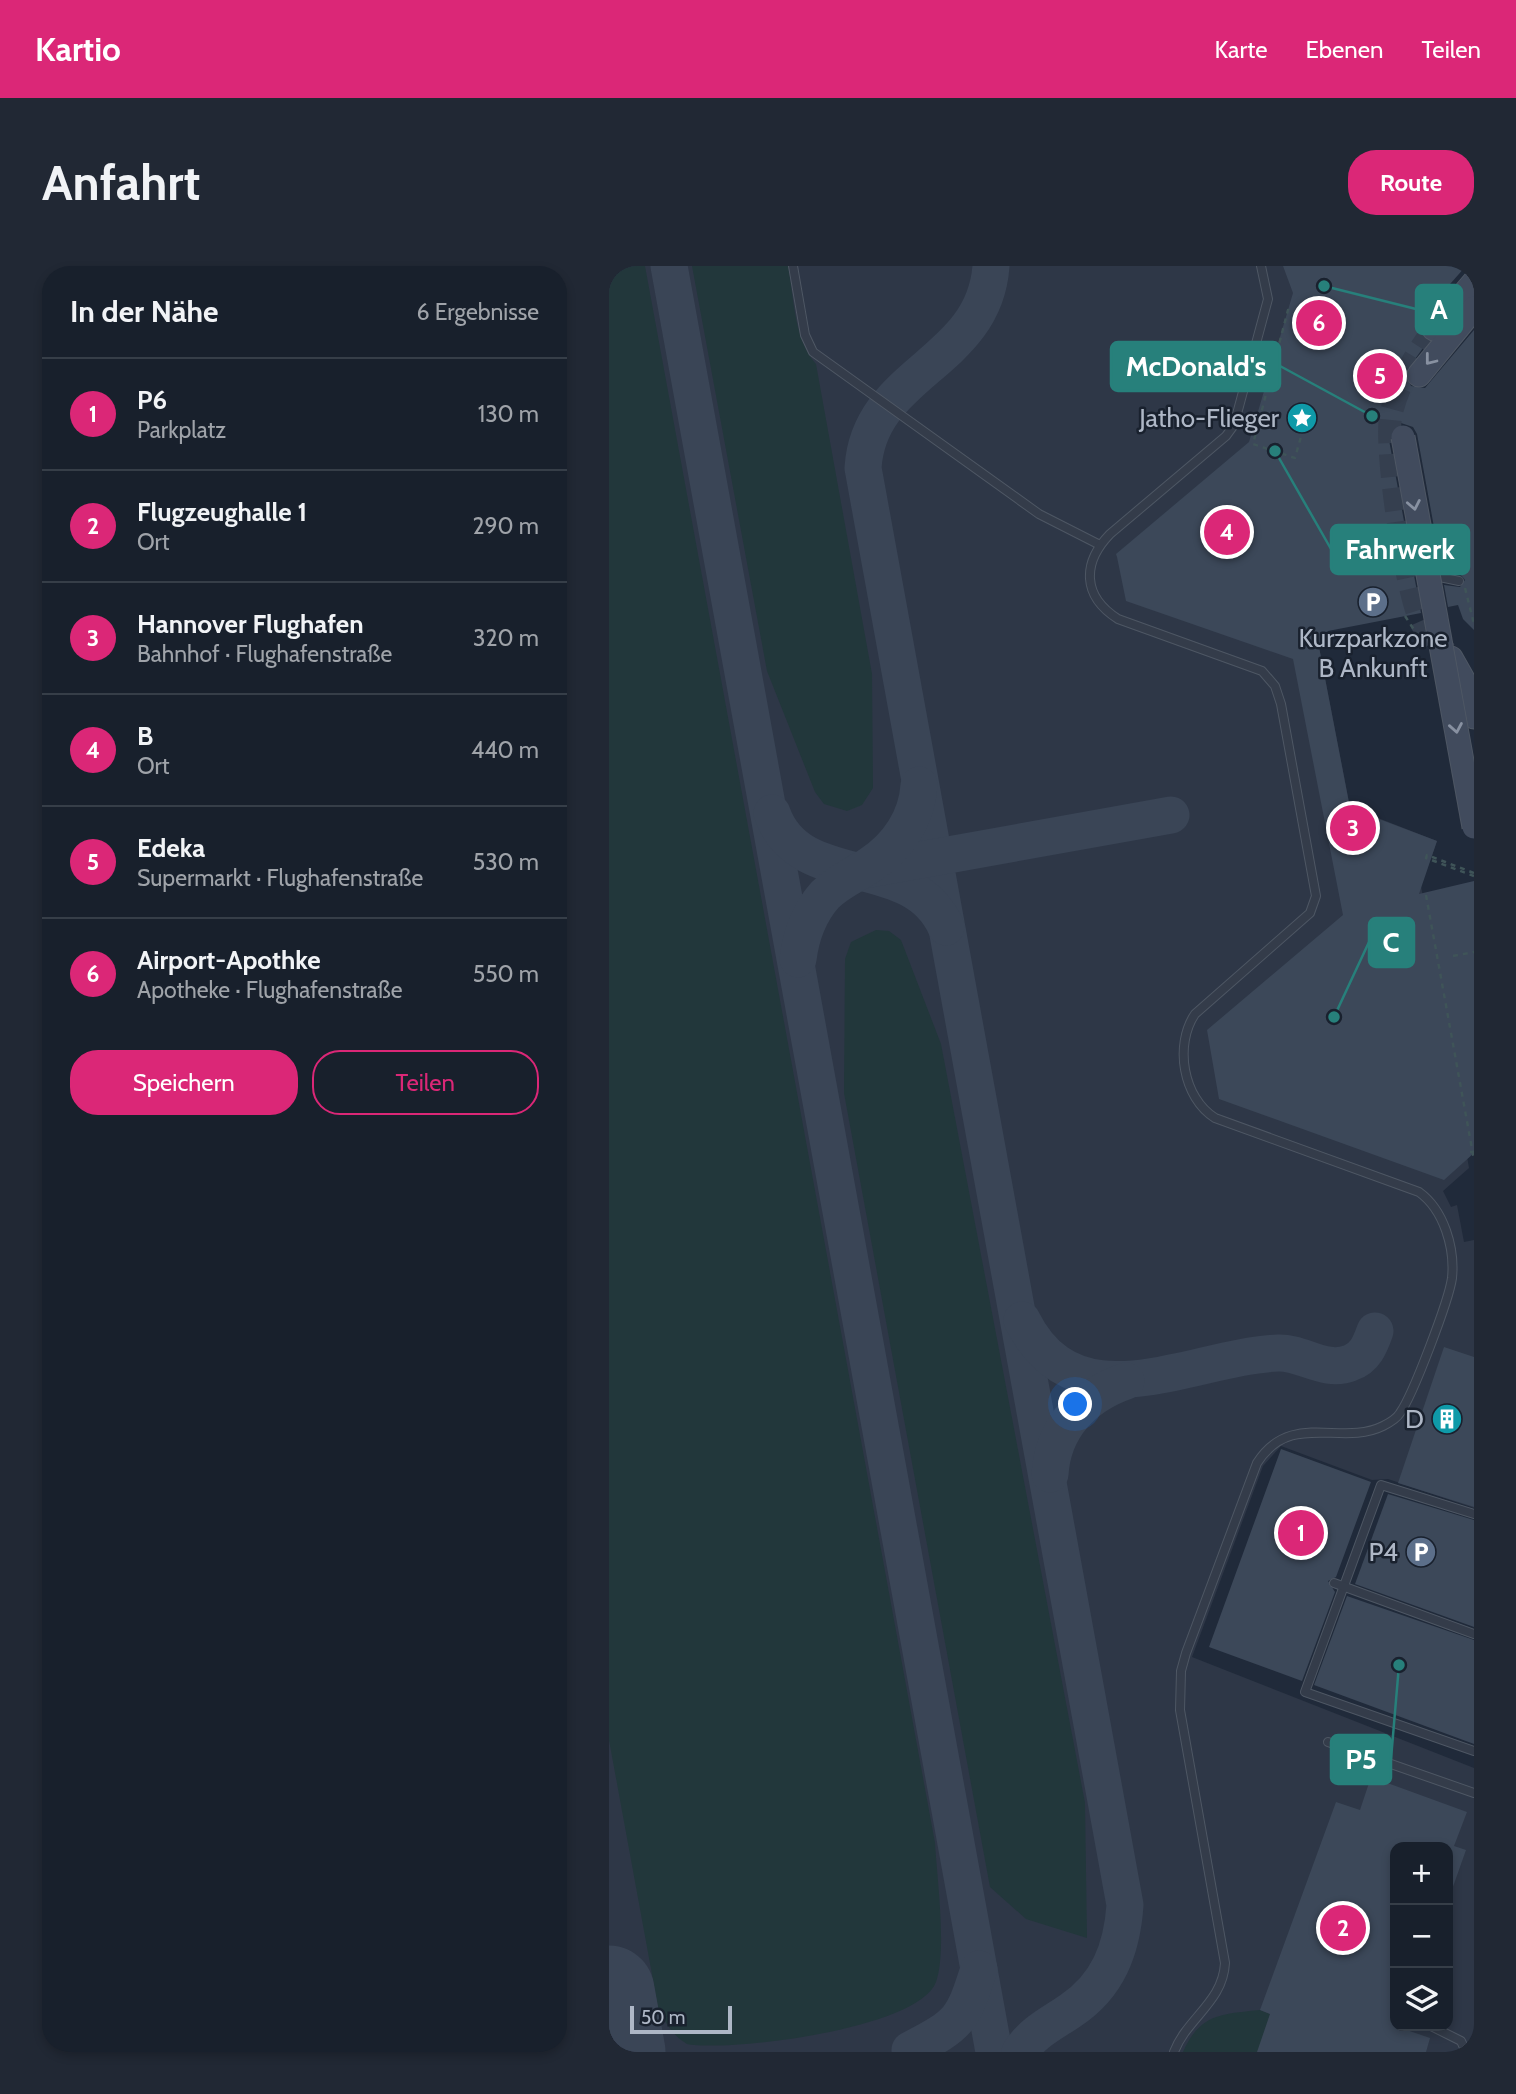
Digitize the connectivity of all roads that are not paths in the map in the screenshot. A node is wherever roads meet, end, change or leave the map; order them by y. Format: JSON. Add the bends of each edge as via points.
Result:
{"nodes":[{"id":1,"x":793,"y":266,"type":"edge"},
{"id":2,"x":1261,"y":266,"type":"edge"},
{"id":3,"x":1474,"y":282,"type":"edge"},
{"id":4,"x":1474,"y":308,"type":"edge"},
{"id":5,"x":1434,"y":329,"type":"tunnel mouth"},
{"id":6,"x":1419,"y":375,"type":"dead end"},
{"id":7,"x":1403,"y":437,"type":"dead end"},
{"id":8,"x":1100,"y":545,"type":"junction"},
{"id":9,"x":1427,"y":574,"type":"junction"},
{"id":10,"x":1462,"y":581,"type":"road end"},
{"id":11,"x":1451,"y":658,"type":"tunnel mouth"},
{"id":12,"x":1474,"y":717,"type":"edge"},
{"id":13,"x":1474,"y":827,"type":"edge"},
{"id":14,"x":1474,"y":1514,"type":"edge"},
{"id":15,"x":1334,"y":1583,"type":"dead end"},
{"id":16,"x":1344,"y":1587,"type":"junction"},
{"id":17,"x":1474,"y":1634,"type":"edge"},
{"id":18,"x":1328,"y":1742,"type":"dead end"},
{"id":19,"x":1474,"y":1751,"type":"edge"},
{"id":20,"x":1474,"y":1793,"type":"edge"},
{"id":21,"x":1441,"y":2031,"type":"edge"},
{"id":22,"x":1174,"y":2052,"type":"edge"},
{"id":23,"x":1466,"y":2052,"type":"edge"}],
"edges":[{"from":1,"to":8,"type":"lane","via":[[805,335],[813,352],[1039,514]]},
{"from":2,"to":8,"type":"lane","via":[[1268,299],[1234,425]]},
{"from":3,"to":5,"type":"main road"},
{"from":4,"to":6,"type":"main road","one_way":true},
{"from":7,"to":9,"type":"main road","one_way":true,"bridge":true},
{"from":8,"to":22,"type":"lane","via":[[1090,563],[1090,577],[1106,611],[1262,671],[1275,686],[1313,873],[1316,896],[1310,913],[1195,1014],[1184,1030],[1192,1095],[1202,1110],[1215,1118],[1419,1192],[1444,1221],[1452,1277],[1399,1415],[1381,1427],[1285,1437],[1265,1450],[1186,1653],[1180,1710],[1225,1963],[1216,1995]]},
{"from":9,"to":10,"type":"lane"},
{"from":9,"to":13,"type":"main road","one_way":true,"bridge":true},
{"from":11,"to":12,"type":"main road","via":[[1468,688]]},
{"from":14,"to":16,"type":"lane","via":[[1381,1485]]},
{"from":15,"to":16,"type":"lane"},
{"from":16,"to":17,"type":"lane"},
{"from":16,"to":19,"type":"lane","via":[[1305,1692]]},
{"from":18,"to":20,"type":"lane"},
{"from":21,"to":23,"type":"lane","via":[[1461,2041]]}]}
